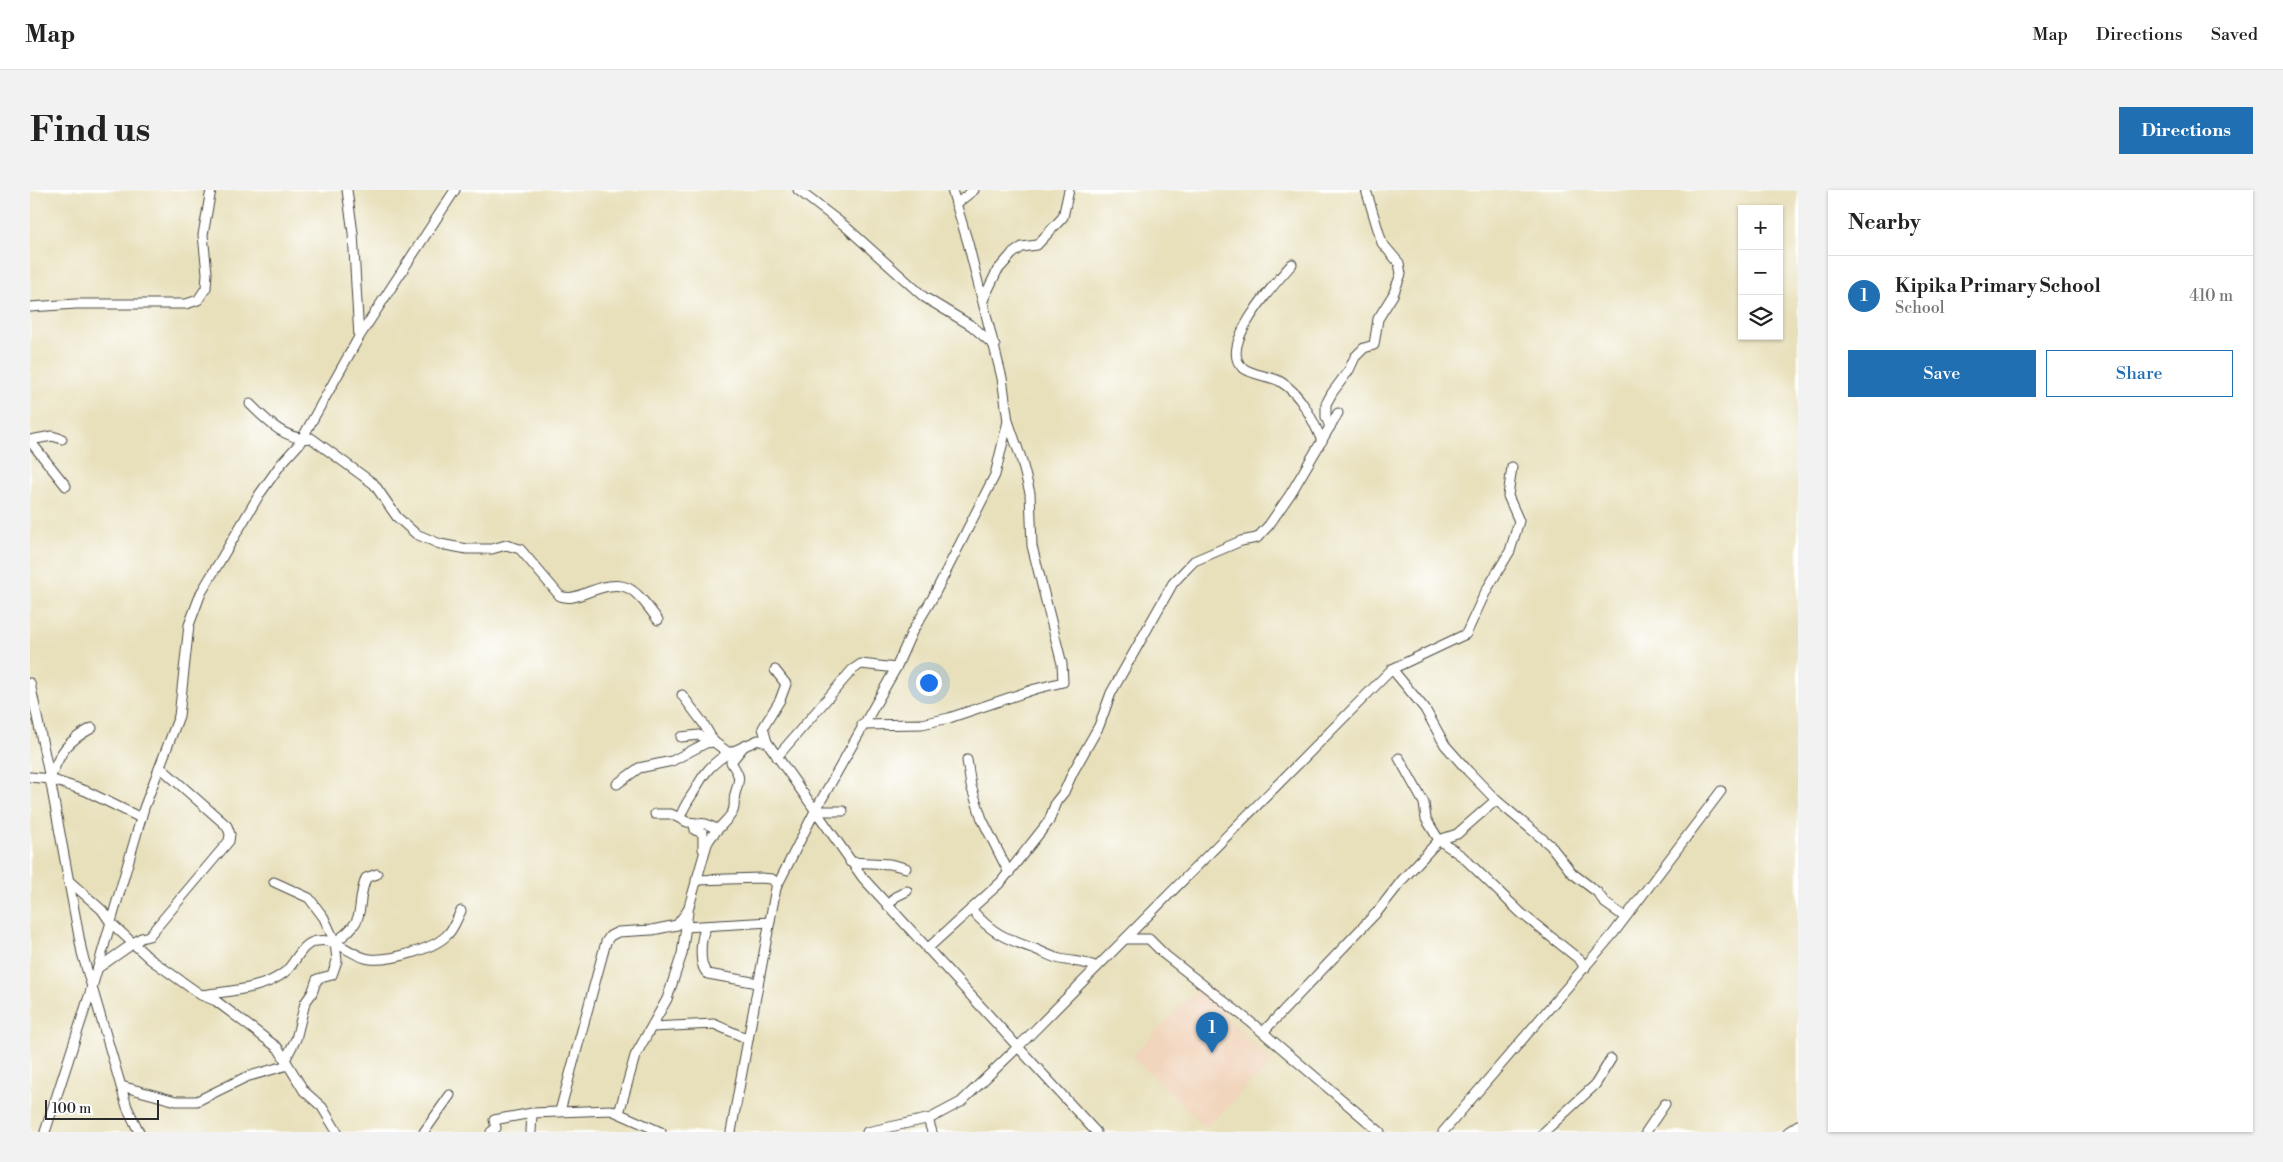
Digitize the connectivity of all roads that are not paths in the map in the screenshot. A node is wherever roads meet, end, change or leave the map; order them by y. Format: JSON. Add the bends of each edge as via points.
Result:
{"nodes":[{"id":1,"x":210,"y":190,"type":"edge"},
{"id":2,"x":347,"y":190,"type":"edge"},
{"id":3,"x":455,"y":190,"type":"edge"},
{"id":4,"x":798,"y":190,"type":"edge"},
{"id":5,"x":952,"y":190,"type":"edge"},
{"id":6,"x":974,"y":190,"type":"edge"},
{"id":7,"x":1069,"y":190,"type":"edge"},
{"id":8,"x":1366,"y":190,"type":"edge"},
{"id":9,"x":956,"y":204,"type":"junction"},
{"id":10,"x":1292,"y":264,"type":"dead end"},
{"id":11,"x":983,"y":300,"type":"junction"},
{"id":12,"x":30,"y":307,"type":"edge"},
{"id":13,"x":359,"y":337,"type":"junction"},
{"id":14,"x":995,"y":346,"type":"junction"},
{"id":15,"x":250,"y":404,"type":"dead end"},
{"id":16,"x":1338,"y":413,"type":"dead end"},
{"id":17,"x":1008,"y":421,"type":"junction"},
{"id":18,"x":309,"y":426,"type":"junction"},
{"id":19,"x":1330,"y":427,"type":"junction"},
{"id":20,"x":311,"y":438,"type":"junction"},
{"id":21,"x":62,"y":439,"type":"dead end"},
{"id":22,"x":30,"y":440,"type":"edge"},
{"id":23,"x":301,"y":440,"type":"junction"},
{"id":24,"x":1322,"y":441,"type":"junction"},
{"id":25,"x":1512,"y":467,"type":"dead end"},
{"id":26,"x":66,"y":486,"type":"dead end"},
{"id":27,"x":658,"y":620,"type":"dead end"},
{"id":28,"x":896,"y":668,"type":"junction"},
{"id":29,"x":1392,"y":669,"type":"junction"},
{"id":30,"x":775,"y":670,"type":"dead end"},
{"id":31,"x":30,"y":683,"type":"edge"},
{"id":32,"x":682,"y":696,"type":"dead end"},
{"id":33,"x":862,"y":725,"type":"junction"},
{"id":34,"x":92,"y":728,"type":"dead end"},
{"id":35,"x":681,"y":737,"type":"dead end"},
{"id":36,"x":714,"y":742,"type":"junction"},
{"id":37,"x":767,"y":742,"type":"junction"},
{"id":38,"x":730,"y":757,"type":"junction"},
{"id":39,"x":777,"y":757,"type":"junction"},
{"id":40,"x":1399,"y":758,"type":"dead end"},
{"id":41,"x":968,"y":760,"type":"dead end"},
{"id":42,"x":160,"y":766,"type":"junction"},
{"id":43,"x":30,"y":777,"type":"edge"},
{"id":44,"x":50,"y":779,"type":"junction"},
{"id":45,"x":617,"y":784,"type":"dead end"},
{"id":46,"x":1721,"y":791,"type":"dead end"},
{"id":47,"x":1496,"y":800,"type":"junction"},
{"id":48,"x":815,"y":811,"type":"junction"},
{"id":49,"x":843,"y":811,"type":"dead end"},
{"id":50,"x":655,"y":814,"type":"dead end"},
{"id":51,"x":141,"y":818,"type":"junction"},
{"id":52,"x":680,"y":818,"type":"junction"},
{"id":53,"x":694,"y":824,"type":"junction"},
{"id":54,"x":717,"y":829,"type":"junction"},
{"id":55,"x":1439,"y":840,"type":"junction"},
{"id":56,"x":706,"y":853,"type":"junction"},
{"id":57,"x":850,"y":862,"type":"junction"},
{"id":58,"x":906,"y":868,"type":"dead end"},
{"id":59,"x":1009,"y":873,"type":"junction"},
{"id":60,"x":377,"y":874,"type":"dead end"},
{"id":61,"x":68,"y":879,"type":"junction"},
{"id":62,"x":696,"y":880,"type":"junction"},
{"id":63,"x":274,"y":882,"type":"dead end"},
{"id":64,"x":777,"y":885,"type":"junction"},
{"id":65,"x":907,"y":891,"type":"dead end"},
{"id":66,"x":888,"y":906,"type":"junction"},
{"id":67,"x":971,"y":909,"type":"junction"},
{"id":68,"x":688,"y":910,"type":"junction"},
{"id":69,"x":461,"y":911,"type":"dead end"},
{"id":70,"x":1626,"y":917,"type":"junction"},
{"id":71,"x":770,"y":922,"type":"junction"},
{"id":72,"x":111,"y":924,"type":"junction"},
{"id":73,"x":707,"y":926,"type":"junction"},
{"id":74,"x":685,"y":927,"type":"junction"},
{"id":75,"x":1126,"y":939,"type":"junction"},
{"id":76,"x":335,"y":942,"type":"junction"},
{"id":77,"x":133,"y":943,"type":"junction"},
{"id":78,"x":927,"y":949,"type":"junction"},
{"id":79,"x":1097,"y":967,"type":"junction"},
{"id":80,"x":98,"y":968,"type":"junction"},
{"id":81,"x":1585,"y":968,"type":"junction"},
{"id":82,"x":758,"y":983,"type":"junction"},
{"id":83,"x":93,"y":984,"type":"junction"},
{"id":84,"x":201,"y":995,"type":"junction"},
{"id":85,"x":652,"y":1027,"type":"junction"},
{"id":86,"x":1263,"y":1032,"type":"junction"},
{"id":87,"x":748,"y":1039,"type":"junction"},
{"id":88,"x":1018,"y":1047,"type":"junction"},
{"id":89,"x":1610,"y":1059,"type":"dead end"},
{"id":90,"x":286,"y":1062,"type":"junction"},
{"id":91,"x":121,"y":1086,"type":"junction"},
{"id":92,"x":450,"y":1095,"type":"dead end"},
{"id":93,"x":1665,"y":1104,"type":"dead end"},
{"id":94,"x":560,"y":1111,"type":"junction"},
{"id":95,"x":619,"y":1113,"type":"junction"},
{"id":96,"x":532,"y":1114,"type":"junction"},
{"id":97,"x":928,"y":1119,"type":"junction"},
{"id":98,"x":1798,"y":1125,"type":"edge"},
{"id":99,"x":45,"y":1132,"type":"edge"},
{"id":100,"x":139,"y":1132,"type":"edge"},
{"id":101,"x":337,"y":1132,"type":"edge"},
{"id":102,"x":424,"y":1132,"type":"edge"},
{"id":103,"x":492,"y":1132,"type":"edge"},
{"id":104,"x":531,"y":1132,"type":"edge"},
{"id":105,"x":661,"y":1132,"type":"edge"},
{"id":106,"x":732,"y":1132,"type":"edge"},
{"id":107,"x":868,"y":1132,"type":"edge"},
{"id":108,"x":932,"y":1132,"type":"edge"},
{"id":109,"x":1096,"y":1132,"type":"edge"},
{"id":110,"x":1380,"y":1132,"type":"edge"},
{"id":111,"x":1443,"y":1132,"type":"edge"},
{"id":112,"x":1544,"y":1132,"type":"edge"},
{"id":113,"x":1646,"y":1132,"type":"edge"},
{"id":114,"x":1788,"y":1132,"type":"edge"}],
"edges":[{"from":1,"to":12,"type":"street","via":[[203,235],[206,288],[198,300],[186,304]]},
{"from":2,"to":13,"type":"street","via":[[354,233]]},
{"from":3,"to":13,"type":"street"},
{"from":4,"to":14,"type":"street","via":[[845,226],[924,297],[972,326]]},
{"from":5,"to":9,"type":"street"},
{"from":6,"to":9,"type":"street"},
{"from":7,"to":11,"type":"street","via":[[1063,217],[1037,245],[1022,247],[1012,254],[997,271]]},
{"from":8,"to":19,"type":"street","via":[[1382,244],[1399,263],[1401,274],[1394,296],[1378,318],[1374,345],[1364,348],[1355,357],[1326,404]]},
{"from":9,"to":11,"type":"street"},
{"from":10,"to":24,"type":"street","via":[[1243,329],[1236,359],[1243,368],[1281,382],[1297,397],[1312,418]]},
{"from":11,"to":14,"type":"street"},
{"from":13,"to":18,"type":"street"},
{"from":14,"to":17,"type":"street"},
{"from":15,"to":23,"type":"street","via":[[267,421]]},
{"from":16,"to":19,"type":"street"},
{"from":17,"to":28,"type":"street","via":[[996,475]]},
{"from":17,"to":33,"type":"street","via":[[1030,493],[1032,546],[1060,656],[1063,682],[922,724]]},
{"from":18,"to":20,"type":"street"},
{"from":18,"to":23,"type":"street"},
{"from":19,"to":24,"type":"street"},
{"from":20,"to":23,"type":"street"},
{"from":20,"to":27,"type":"street","via":[[374,484],[396,517],[416,534],[440,544],[468,549],[506,546],[520,549],[560,596],[567,599],[600,586],[627,586]]},
{"from":21,"to":22,"type":"street","via":[[52,436]]},
{"from":22,"to":26,"type":"street"},
{"from":23,"to":42,"type":"street","via":[[259,495],[201,593],[189,625],[179,716]]},
{"from":24,"to":59,"type":"street","via":[[1291,493],[1257,538],[1241,541],[1194,561],[1173,583],[1111,693],[1099,726],[1056,802],[1049,821]]},
{"from":25,"to":29,"type":"street","via":[[1508,496],[1519,521],[1510,550],[1466,634]]},
{"from":28,"to":33,"type":"street"},
{"from":28,"to":39,"type":"street","via":[[860,664]]},
{"from":29,"to":47,"type":"street","via":[[1425,709],[1445,745]]},
{"from":29,"to":75,"type":"street"},
{"from":30,"to":37,"type":"street","via":[[786,684],[763,728]]},
{"from":31,"to":44,"type":"street"},
{"from":32,"to":36,"type":"street"},
{"from":33,"to":48,"type":"street"},
{"from":34,"to":44,"type":"street","via":[[73,738],[58,757]]},
{"from":35,"to":36,"type":"street","via":[[699,735]]},
{"from":36,"to":38,"type":"street"},
{"from":36,"to":45,"type":"street","via":[[672,761],[639,768]]},
{"from":37,"to":38,"type":"street","via":[[758,740]]},
{"from":37,"to":39,"type":"street"},
{"from":38,"to":52,"type":"street","via":[[714,762],[701,777],[684,804]]},
{"from":38,"to":54,"type":"street","via":[[740,776],[739,786],[732,813]]},
{"from":39,"to":48,"type":"street"},
{"from":40,"to":55,"type":"street","via":[[1424,803],[1426,819]]},
{"from":41,"to":59,"type":"street","via":[[971,786],[982,819]]},
{"from":42,"to":51,"type":"street"},
{"from":42,"to":77,"type":"street","via":[[226,826],[229,841],[149,936]]},
{"from":43,"to":44,"type":"street"},
{"from":44,"to":51,"type":"street","via":[[86,791]]},
{"from":44,"to":61,"type":"street"},
{"from":46,"to":70,"type":"street"},
{"from":47,"to":55,"type":"street","via":[[1457,834]]},
{"from":47,"to":70,"type":"street","via":[[1550,845],[1572,872],[1597,892],[1605,903]]},
{"from":48,"to":49,"type":"street"},
{"from":48,"to":57,"type":"street"},
{"from":48,"to":64,"type":"street"},
{"from":50,"to":52,"type":"street","via":[[671,814]]},
{"from":51,"to":72,"type":"street"},
{"from":52,"to":53,"type":"street"},
{"from":53,"to":54,"type":"street","via":[[706,824]]},
{"from":53,"to":56,"type":"street","via":[[695,830],[704,833],[703,849]]},
{"from":54,"to":56,"type":"street","via":[[711,835]]},
{"from":55,"to":81,"type":"street","via":[[1463,856],[1521,913],[1580,960]]},
{"from":55,"to":86,"type":"street","via":[[1378,911]]},
{"from":56,"to":62,"type":"street"},
{"from":57,"to":58,"type":"street"},
{"from":57,"to":66,"type":"street"},
{"from":59,"to":67,"type":"street"},
{"from":60,"to":76,"type":"street","via":[[366,878],[362,887],[361,913],[351,931]]},
{"from":61,"to":72,"type":"street","via":[[102,910]]},
{"from":61,"to":83,"type":"street","via":[[82,953]]},
{"from":62,"to":64,"type":"street","via":[[761,878],[772,880]]},
{"from":62,"to":68,"type":"street"},
{"from":63,"to":76,"type":"street","via":[[309,898],[324,918]]},
{"from":64,"to":71,"type":"street"},
{"from":65,"to":66,"type":"street","via":[[894,897]]},
{"from":66,"to":78,"type":"street"},
{"from":67,"to":78,"type":"street"},
{"from":67,"to":79,"type":"street","via":[[987,928],[1006,939],[1052,957],[1087,962]]},
{"from":68,"to":74,"type":"street"},
{"from":68,"to":94,"type":"street","via":[[677,925],[618,932],[606,942]]},
{"from":69,"to":76,"type":"street","via":[[448,934],[434,946],[412,954],[370,959]]},
{"from":70,"to":81,"type":"street"},
{"from":71,"to":73,"type":"street"},
{"from":71,"to":82,"type":"street"},
{"from":72,"to":77,"type":"street"},
{"from":72,"to":80,"type":"street"},
{"from":73,"to":74,"type":"street"},
{"from":73,"to":82,"type":"street","via":[[703,931],[703,970],[708,974]]},
{"from":74,"to":85,"type":"street","via":[[682,954],[667,999]]},
{"from":75,"to":79,"type":"street"},
{"from":75,"to":86,"type":"street","via":[[1149,938]]},
{"from":76,"to":84,"type":"street","via":[[316,941],[302,950],[285,972],[251,988]]},
{"from":76,"to":90,"type":"street","via":[[337,961],[332,975],[317,980],[305,1003]]},
{"from":77,"to":80,"type":"street"},
{"from":77,"to":84,"type":"street"},
{"from":78,"to":88,"type":"street"},
{"from":79,"to":88,"type":"street"},
{"from":80,"to":83,"type":"street"},
{"from":81,"to":111,"type":"street"},
{"from":82,"to":87,"type":"street"},
{"from":83,"to":91,"type":"street"},
{"from":83,"to":99,"type":"street"},
{"from":84,"to":90,"type":"street","via":[[216,1001],[271,1042]]},
{"from":85,"to":87,"type":"street","via":[[714,1024]]},
{"from":85,"to":95,"type":"street","via":[[635,1056]]},
{"from":86,"to":110,"type":"street"},
{"from":87,"to":106,"type":"street"},
{"from":88,"to":97,"type":"street","via":[[961,1102]]},
{"from":88,"to":109,"type":"street"},
{"from":89,"to":112,"type":"street","via":[[1595,1084]]},
{"from":90,"to":91,"type":"street","via":[[197,1101],[176,1100]]},
{"from":90,"to":101,"type":"street","via":[[304,1091],[322,1106]]},
{"from":91,"to":100,"type":"street"},
{"from":92,"to":102,"type":"street"},
{"from":93,"to":113,"type":"street"},
{"from":94,"to":95,"type":"street","via":[[605,1110]]},
{"from":94,"to":96,"type":"street"},
{"from":95,"to":105,"type":"street"},
{"from":96,"to":103,"type":"street","via":[[494,1120],[496,1128]]},
{"from":96,"to":104,"type":"street"},
{"from":97,"to":107,"type":"street"},
{"from":97,"to":108,"type":"street"},
{"from":98,"to":114,"type":"street"}]}
